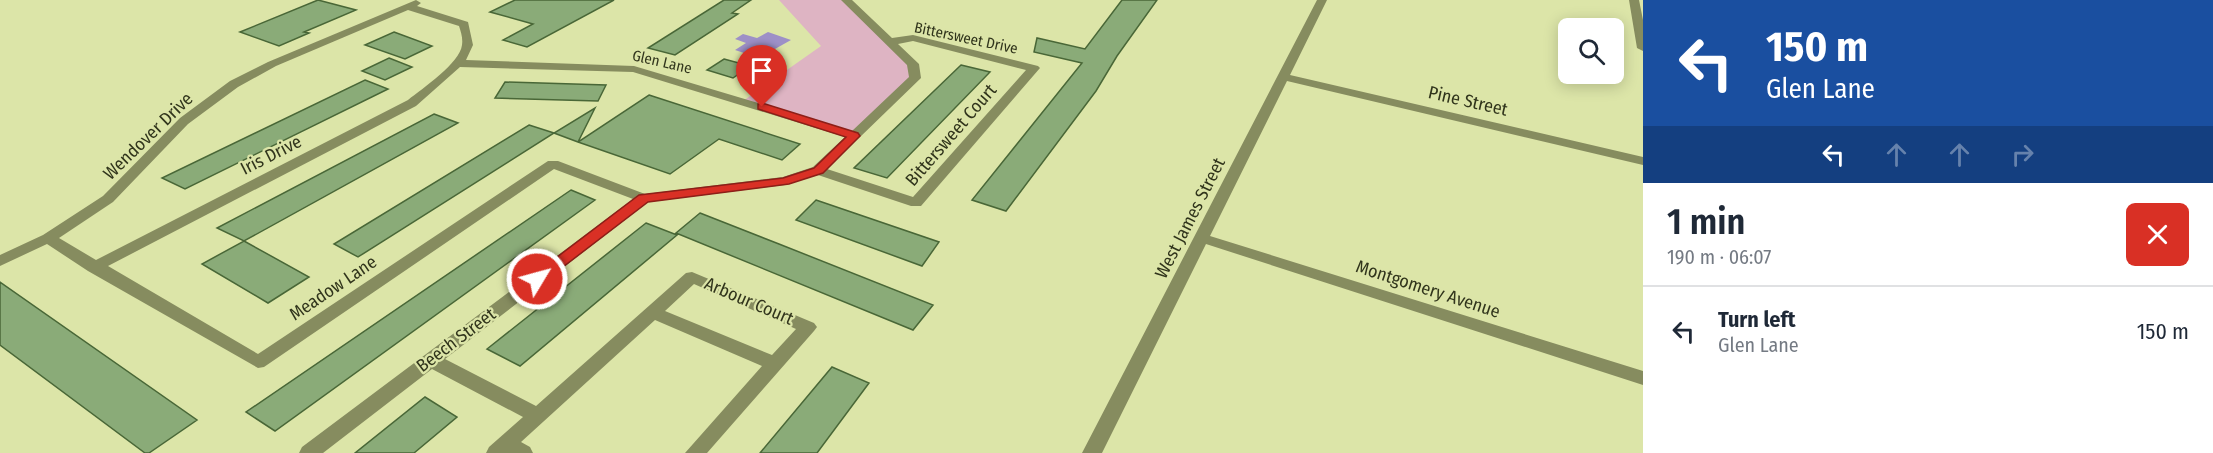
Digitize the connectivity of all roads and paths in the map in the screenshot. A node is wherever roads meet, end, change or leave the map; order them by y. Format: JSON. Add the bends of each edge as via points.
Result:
{"nodes":[{"id":1,"x":422,"y":0,"type":"edge"},
{"id":2,"x":846,"y":0,"type":"edge"},
{"id":3,"x":1322,"y":0,"type":"edge"},
{"id":4,"x":1634,"y":0,"type":"edge"},
{"id":5,"x":408,"y":7,"type":"junction"},
{"id":6,"x":890,"y":42,"type":"junction"},
{"id":7,"x":1643,"y":48,"type":"edge"},
{"id":8,"x":455,"y":63,"type":"junction"},
{"id":9,"x":1034,"y":68,"type":"joint"},
{"id":10,"x":1284,"y":77,"type":"junction"},
{"id":11,"x":854,"y":136,"type":"junction"},
{"id":12,"x":1643,"y":161,"type":"edge"},
{"id":13,"x":818,"y":171,"type":"junction"},
{"id":14,"x":644,"y":198,"type":"junction"},
{"id":15,"x":48,"y":238,"type":"junction"},
{"id":16,"x":1201,"y":238,"type":"junction"},
{"id":17,"x":0,"y":261,"type":"edge"},
{"id":18,"x":93,"y":267,"type":"junction"},
{"id":19,"x":653,"y":312,"type":"junction"},
{"id":20,"x":430,"y":360,"type":"junction"},
{"id":21,"x":775,"y":364,"type":"junction"},
{"id":22,"x":1643,"y":378,"type":"edge"},
{"id":23,"x":538,"y":416,"type":"junction"},
{"id":24,"x":509,"y":450,"type":"edge"},
{"id":25,"x":309,"y":453,"type":"edge"},
{"id":26,"x":695,"y":453,"type":"edge"},
{"id":27,"x":1092,"y":453,"type":"edge"}],
"edges":[{"from":1,"to":5,"type":"street","name":"Wendover Drive"},
{"from":2,"to":6,"type":"street"},
{"from":3,"to":10,"type":"street","name":"West James Street"},
{"from":4,"to":7,"type":"street"},
{"from":5,"to":8,"type":"street","name":"Iris Drive","via":[[464,24],[466,48]]},
{"from":5,"to":15,"type":"street","name":"Wendover Drive","via":[[234,84],[184,121],[108,199]]},
{"from":6,"to":9,"type":"street","name":"Bittersweet Drive","via":[[913,38]]},
{"from":6,"to":11,"type":"street","via":[[913,64],[915,78]]},
{"from":8,"to":11,"type":"street","name":"Glen Lane","via":[[634,69]]},
{"from":8,"to":18,"type":"street","name":"Iris Drive","via":[[412,103]]},
{"from":9,"to":13,"type":"street","name":"Bittersweet Court","via":[[916,203]]},
{"from":10,"to":12,"type":"street","name":"Pine Street"},
{"from":10,"to":16,"type":"street","name":"West James Street"},
{"from":11,"to":13,"type":"street"},
{"from":13,"to":14,"type":"street","via":[[785,181]]},
{"from":14,"to":18,"type":"street","name":"Meadow Lane","via":[[553,164],[258,362]]},
{"from":14,"to":20,"type":"street","name":"Beech Street"},
{"from":15,"to":17,"type":"street","name":"Wendover Drive"},
{"from":15,"to":18,"type":"street","name":"Meadow Lane"},
{"from":16,"to":22,"type":"street","name":"Montgomery Avenue"},
{"from":16,"to":27,"type":"street","name":"West James Street"},
{"from":19,"to":21,"type":"street"},
{"from":19,"to":21,"type":"street","name":"Arbour Court","via":[[692,277],[808,327]]},
{"from":19,"to":23,"type":"street","name":"Arbour Court"},
{"from":20,"to":23,"type":"street"},
{"from":20,"to":25,"type":"street","name":"Beech Street"},
{"from":21,"to":26,"type":"street","name":"Arbour Court"},
{"from":23,"to":24,"type":"street","name":"Arbour Court"}]}
